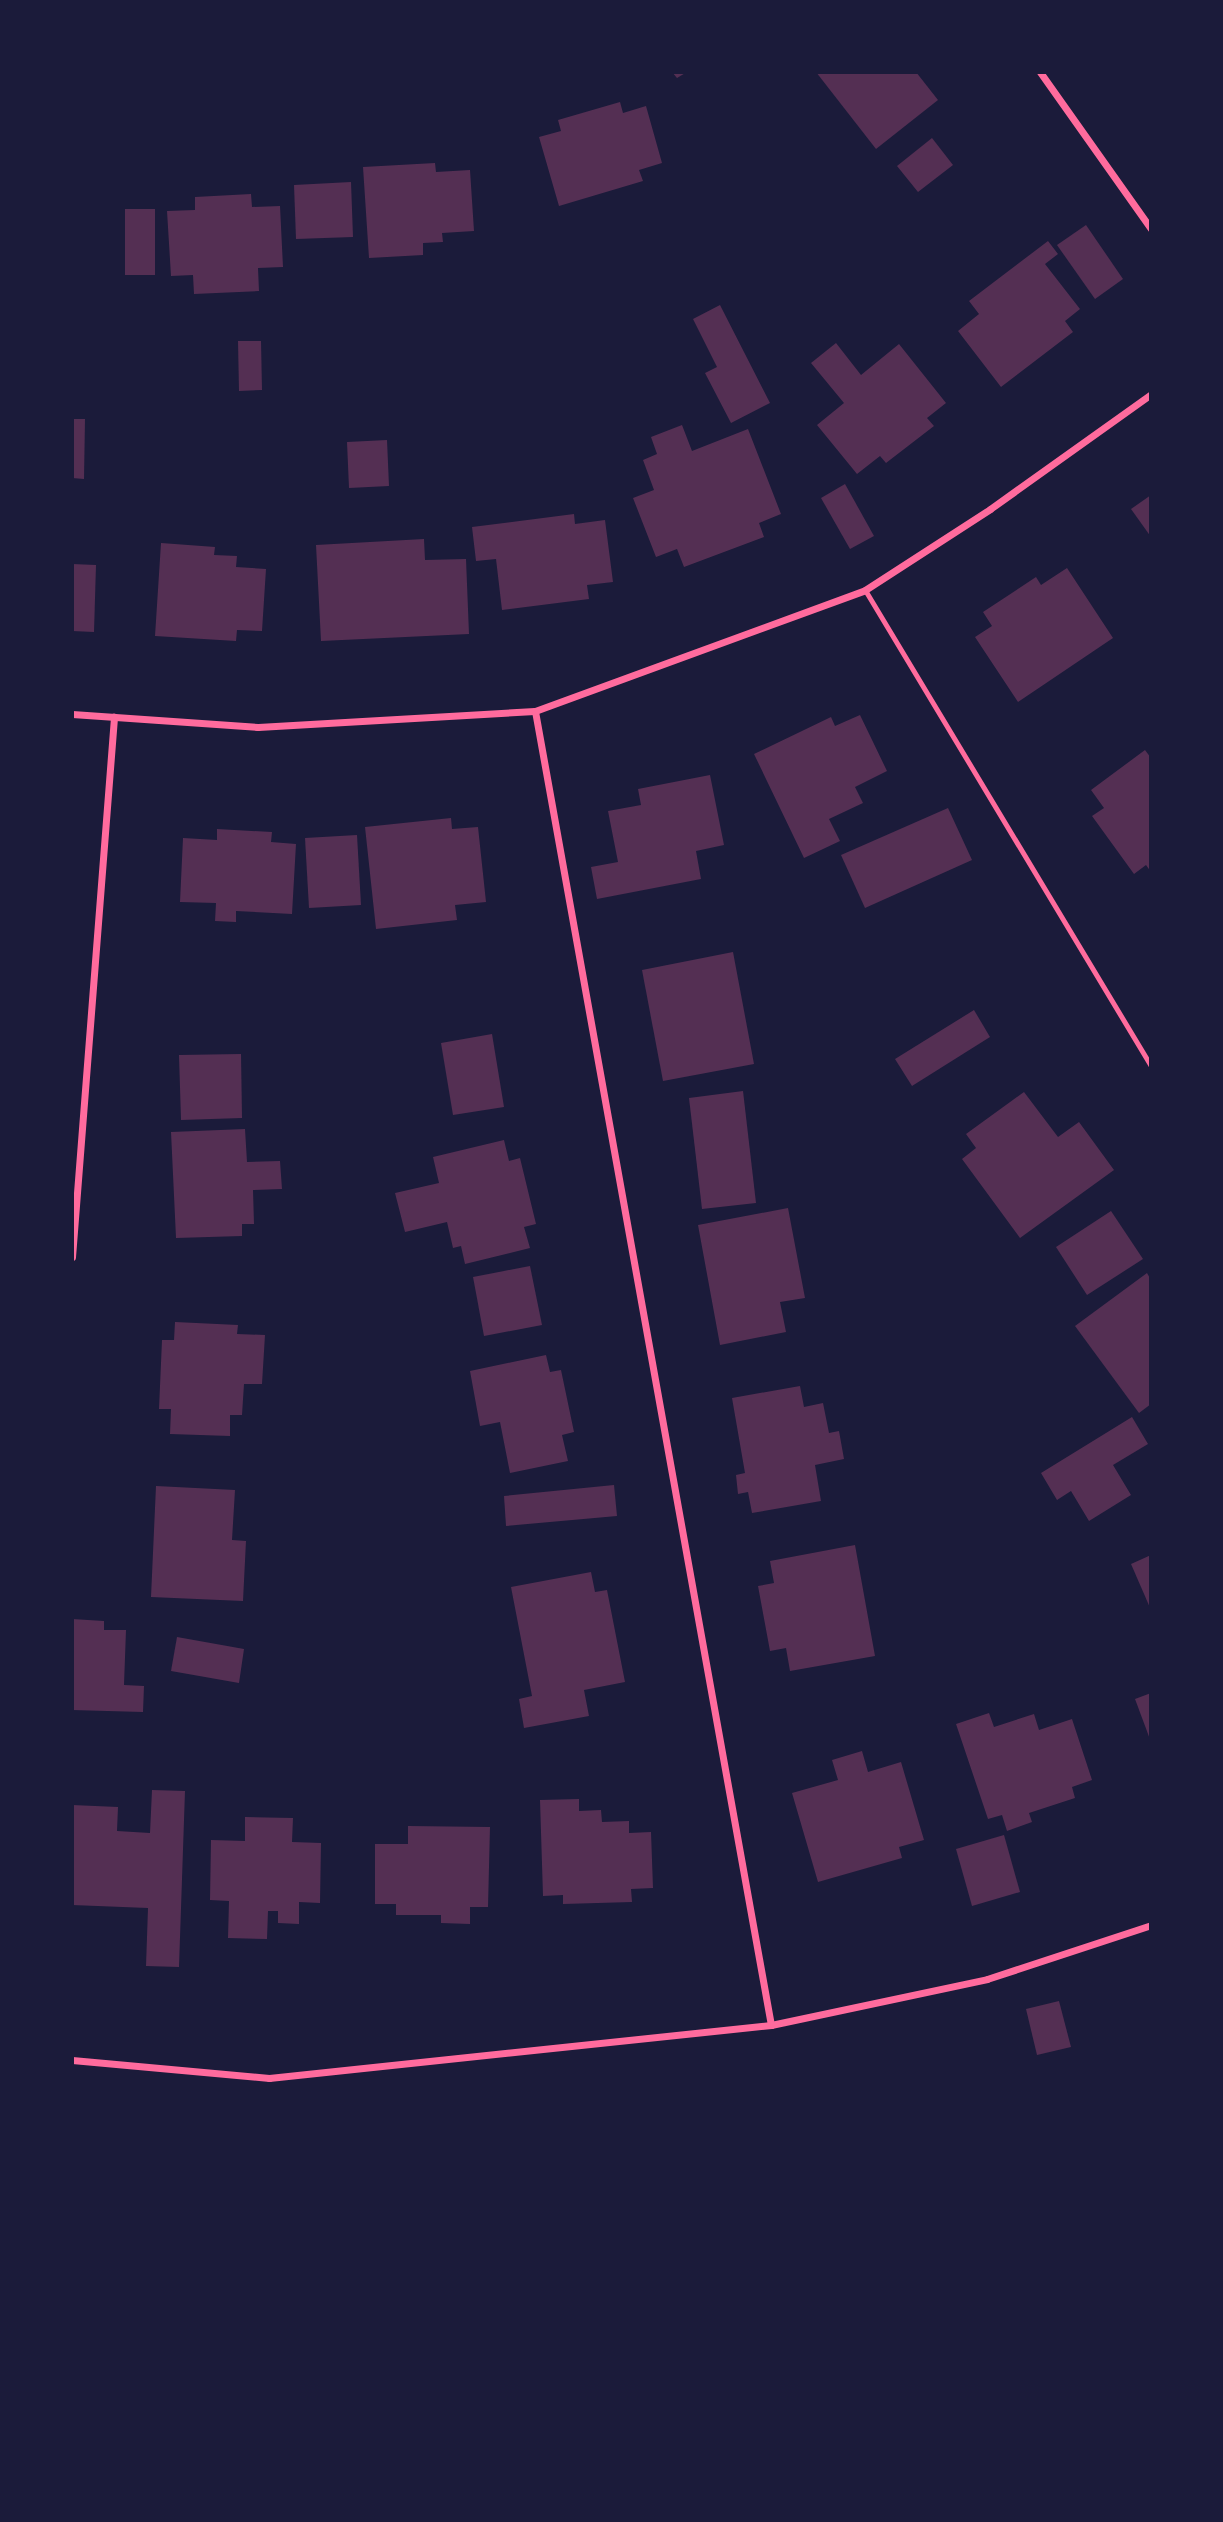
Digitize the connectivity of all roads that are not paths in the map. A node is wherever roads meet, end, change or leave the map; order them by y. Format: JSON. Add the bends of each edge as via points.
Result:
{"nodes":[{"id":1,"x":1040,"y":72,"type":"edge"},
{"id":2,"x":1151,"y":229,"type":"edge"},
{"id":3,"x":1151,"y":394,"type":"edge"},
{"id":4,"x":865,"y":590,"type":"junction"},
{"id":5,"x":535,"y":711,"type":"junction"},
{"id":6,"x":72,"y":714,"type":"edge"},
{"id":7,"x":114,"y":717,"type":"junction"},
{"id":8,"x":1151,"y":1066,"type":"edge"},
{"id":9,"x":72,"y":1257,"type":"edge"},
{"id":10,"x":1151,"y":1925,"type":"edge"},
{"id":11,"x":771,"y":2025,"type":"junction"},
{"id":12,"x":72,"y":2060,"type":"edge"}],
"edges":[{"from":1,"to":2,"type":"street"},
{"from":3,"to":4,"type":"street","via":[[990,509]]},
{"from":4,"to":5,"type":"street"},
{"from":4,"to":8,"type":"lane"},
{"from":5,"to":7,"type":"street","via":[[258,727]]},
{"from":5,"to":11,"type":"street"},
{"from":6,"to":7,"type":"street"},
{"from":7,"to":9,"type":"street"},
{"from":10,"to":11,"type":"street","via":[[987,1979]]},
{"from":11,"to":12,"type":"street","via":[[269,2078]]}]}
